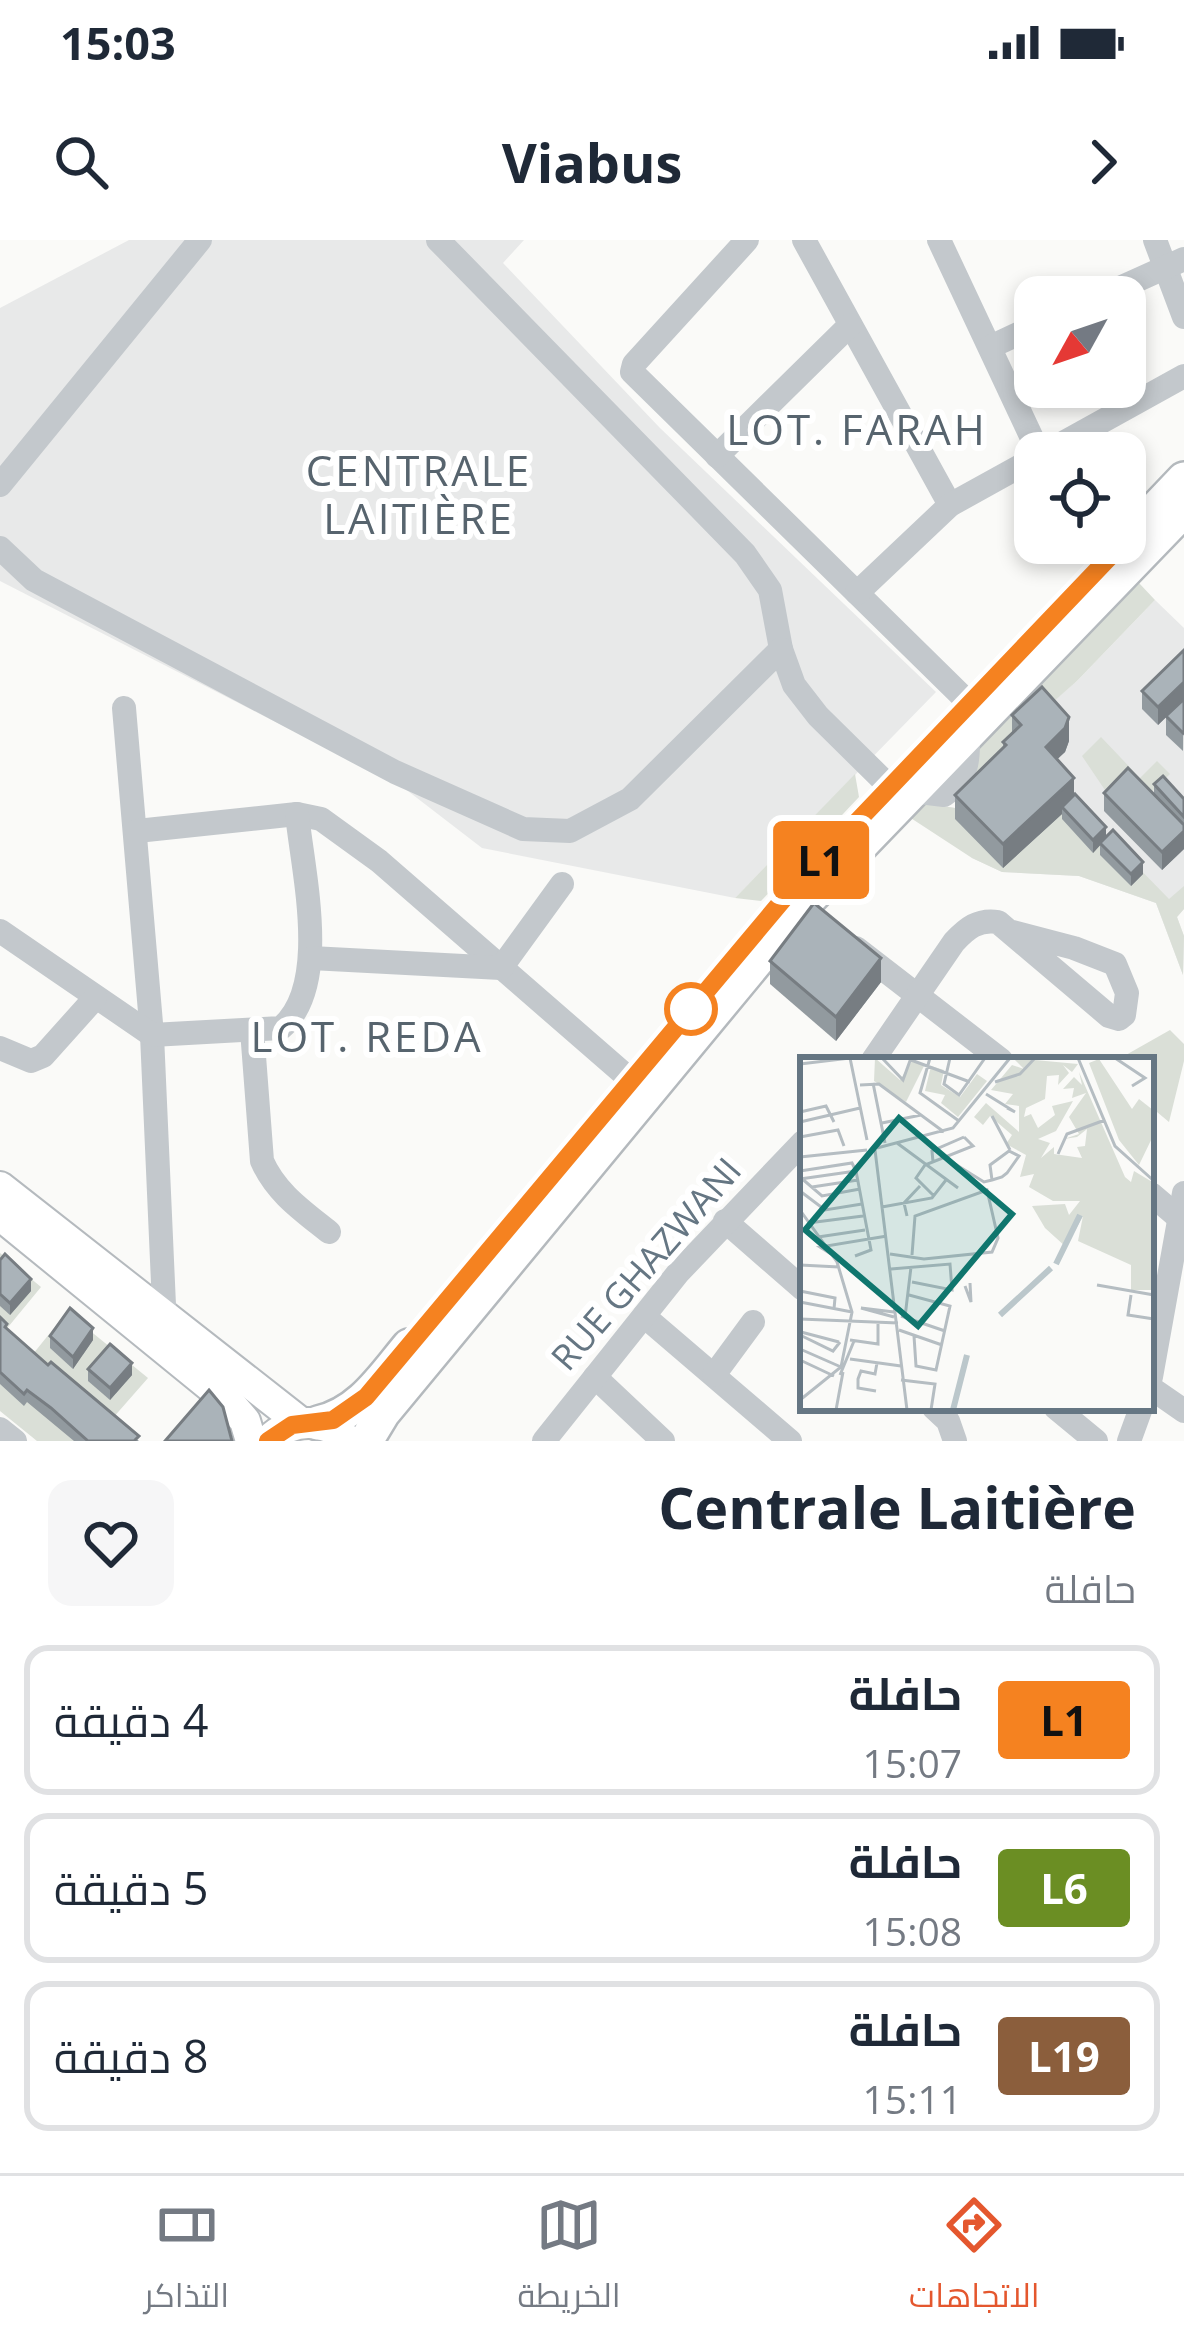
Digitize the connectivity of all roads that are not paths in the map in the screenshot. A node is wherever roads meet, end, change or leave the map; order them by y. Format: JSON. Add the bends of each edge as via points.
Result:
{"nodes":[{"id":1,"x":200,"y":240,"type":"edge"},
{"id":2,"x":438,"y":240,"type":"edge"},
{"id":3,"x":747,"y":240,"type":"edge"},
{"id":4,"x":804,"y":240,"type":"edge"},
{"id":5,"x":1155,"y":240,"type":"edge"},
{"id":6,"x":1178,"y":240,"type":"edge"},
{"id":7,"x":945,"y":242,"type":"edge"},
{"id":8,"x":1178,"y":261,"type":"edge"},
{"id":9,"x":1146,"y":276,"type":"edge"},
{"id":10,"x":1184,"y":317,"type":"edge"},
{"id":11,"x":850,"y":325,"type":"junction"},
{"id":12,"x":1014,"y":335,"type":"edge"},
{"id":13,"x":990,"y":346,"type":"junction"},
{"id":14,"x":1184,"y":376,"type":"edge"},
{"id":15,"x":1029,"y":432,"type":"edge"},
{"id":16,"x":1082,"y":432,"type":"edge"},
{"id":17,"x":717,"y":456,"type":"junction"},
{"id":18,"x":1014,"y":469,"type":"edge"},
{"id":19,"x":1184,"y":479,"type":"edge"},
{"id":20,"x":0,"y":485,"type":"edge"},
{"id":21,"x":950,"y":505,"type":"junction"},
{"id":22,"x":1184,"y":510,"type":"edge"},
{"id":23,"x":1146,"y":519,"type":"edge"},
{"id":24,"x":0,"y":548,"type":"edge"},
{"id":25,"x":1105,"y":564,"type":"edge"},
{"id":26,"x":857,"y":593,"type":"junction"},
{"id":27,"x":782,"y":649,"type":"junction"},
{"id":28,"x":124,"y":708,"type":"dead end"},
{"id":29,"x":969,"y":719,"type":"junction"},
{"id":30,"x":901,"y":790,"type":"junction"},
{"id":31,"x":298,"y":814,"type":"junction"},
{"id":32,"x":137,"y":831,"type":"junction"},
{"id":33,"x":562,"y":884,"type":"dead end"},
{"id":34,"x":810,"y":913,"type":"junction"},
{"id":35,"x":0,"y":931,"type":"edge"},
{"id":36,"x":1009,"y":931,"type":"junction"},
{"id":37,"x":311,"y":958,"type":"junction"},
{"id":38,"x":501,"y":968,"type":"junction"},
{"id":39,"x":917,"y":994,"type":"junction"},
{"id":40,"x":95,"y":998,"type":"junction"},
{"id":41,"x":252,"y":1030,"type":"junction"},
{"id":42,"x":152,"y":1035,"type":"junction"},
{"id":43,"x":0,"y":1048,"type":"edge"},
{"id":44,"x":875,"y":1057,"type":"edge"},
{"id":45,"x":997,"y":1057,"type":"edge"},
{"id":46,"x":639,"y":1087,"type":"junction"},
{"id":47,"x":799,"y":1154,"type":"edge"},
{"id":48,"x":0,"y":1186,"type":"edge"},
{"id":49,"x":1154,"y":1196,"type":"edge"},
{"id":50,"x":1182,"y":1212,"type":"edge"},
{"id":51,"x":0,"y":1215,"type":"edge"},
{"id":52,"x":725,"y":1221,"type":"junction"},
{"id":53,"x":329,"y":1232,"type":"dead end"},
{"id":54,"x":800,"y":1286,"type":"edge"},
{"id":55,"x":644,"y":1316,"type":"junction"},
{"id":56,"x":1156,"y":1321,"type":"edge"},
{"id":57,"x":753,"y":1322,"type":"dead end"},
{"id":58,"x":165,"y":1329,"type":"junction"},
{"id":59,"x":595,"y":1376,"type":"junction"},
{"id":60,"x":714,"y":1376,"type":"junction"},
{"id":61,"x":1154,"y":1390,"type":"edge"},
{"id":62,"x":1060,"y":1411,"type":"edge"},
{"id":63,"x":1140,"y":1411,"type":"edge"},
{"id":64,"x":1184,"y":1411,"type":"edge"},
{"id":65,"x":310,"y":1423,"type":"junction"},
{"id":66,"x":946,"y":1423,"type":"edge"},
{"id":67,"x":0,"y":1429,"type":"edge"},
{"id":68,"x":548,"y":1439,"type":"edge"},
{"id":69,"x":15,"y":1441,"type":"edge"},
{"id":70,"x":251,"y":1441,"type":"edge"},
{"id":71,"x":268,"y":1441,"type":"edge"},
{"id":72,"x":348,"y":1441,"type":"edge"},
{"id":73,"x":366,"y":1441,"type":"edge"},
{"id":74,"x":663,"y":1441,"type":"edge"},
{"id":75,"x":790,"y":1441,"type":"edge"},
{"id":76,"x":928,"y":1441,"type":"edge"},
{"id":77,"x":1096,"y":1441,"type":"edge"},
{"id":78,"x":1130,"y":1441,"type":"edge"}],
"edges":[{"from":1,"to":20,"type":"street"},
{"from":2,"to":27,"type":"street","via":[[745,554],[770,590]]},
{"from":3,"to":17,"type":"street","via":[[632,373]]},
{"from":4,"to":11,"type":"street"},
{"from":5,"to":8,"type":"street"},
{"from":6,"to":8,"type":"street"},
{"from":7,"to":13,"type":"street"},
{"from":8,"to":9,"type":"street"},
{"from":8,"to":10,"type":"street"},
{"from":11,"to":17,"type":"street"},
{"from":11,"to":21,"type":"street"},
{"from":12,"to":13,"type":"street"},
{"from":13,"to":15,"type":"street"},
{"from":14,"to":16,"type":"street"},
{"from":17,"to":26,"type":"street"},
{"from":18,"to":21,"type":"street"},
{"from":19,"to":23,"type":"highway"},
{"from":21,"to":26,"type":"street"},
{"from":22,"to":29,"type":"highway"},
{"from":24,"to":27,"type":"street","via":[[34,580],[395,772],[523,830],[570,831],[630,799]]},
{"from":25,"to":29,"type":"highway"},
{"from":26,"to":29,"type":"street"},
{"from":27,"to":30,"type":"street","via":[[794,685],[818,716]]},
{"from":28,"to":32,"type":"street"},
{"from":29,"to":30,"type":"highway"},
{"from":30,"to":34,"type":"highway"},
{"from":31,"to":32,"type":"street"},
{"from":31,"to":37,"type":"street"},
{"from":31,"to":38,"type":"street","via":[[343,834]]},
{"from":32,"to":42,"type":"street"},
{"from":33,"to":38,"type":"street"},
{"from":34,"to":39,"type":"street"},
{"from":34,"to":46,"type":"highway"},
{"from":35,"to":40,"type":"street"},
{"from":36,"to":36,"type":"street","via":[[1114,1019],[1127,1008],[1115,964]]},
{"from":36,"to":39,"type":"street","via":[[987,920],[965,930]]},
{"from":37,"to":38,"type":"street"},
{"from":37,"to":41,"type":"street","via":[[292,1018],[281,1028]]},
{"from":38,"to":46,"type":"street"},
{"from":39,"to":44,"type":"street"},
{"from":39,"to":45,"type":"street"},
{"from":40,"to":42,"type":"street"},
{"from":40,"to":43,"type":"street","via":[[43,1056],[31,1061]]},
{"from":41,"to":42,"type":"street"},
{"from":41,"to":53,"type":"street","via":[[262,1161],[286,1197]]},
{"from":42,"to":58,"type":"street"},
{"from":46,"to":65,"type":"highway","via":[[366,1397],[333,1420]]},
{"from":46,"to":73,"type":"highway"},
{"from":47,"to":52,"type":"street","name":"RUE GHAZWANI"},
{"from":48,"to":58,"type":"main road"},
{"from":49,"to":50,"type":"street"},
{"from":50,"to":56,"type":"street"},
{"from":51,"to":58,"type":"main road"},
{"from":52,"to":54,"type":"street"},
{"from":52,"to":55,"type":"street","name":"RUE GHAZWANI"},
{"from":55,"to":59,"type":"street","name":"RUE GHAZWANI"},
{"from":55,"to":60,"type":"street"},
{"from":57,"to":60,"type":"street"},
{"from":58,"to":65,"type":"main road"},
{"from":58,"to":70,"type":"main road","via":[[218,1408],[244,1421]]},
{"from":59,"to":68,"type":"street","name":"RUE GHAZWANI"},
{"from":59,"to":74,"type":"street"},
{"from":60,"to":75,"type":"street"},
{"from":61,"to":64,"type":"street"},
{"from":62,"to":77,"type":"street"},
{"from":63,"to":78,"type":"street"},
{"from":65,"to":71,"type":"main road"},
{"from":65,"to":72,"type":"main road"},
{"from":66,"to":76,"type":"street"},
{"from":67,"to":69,"type":"street"}]}
